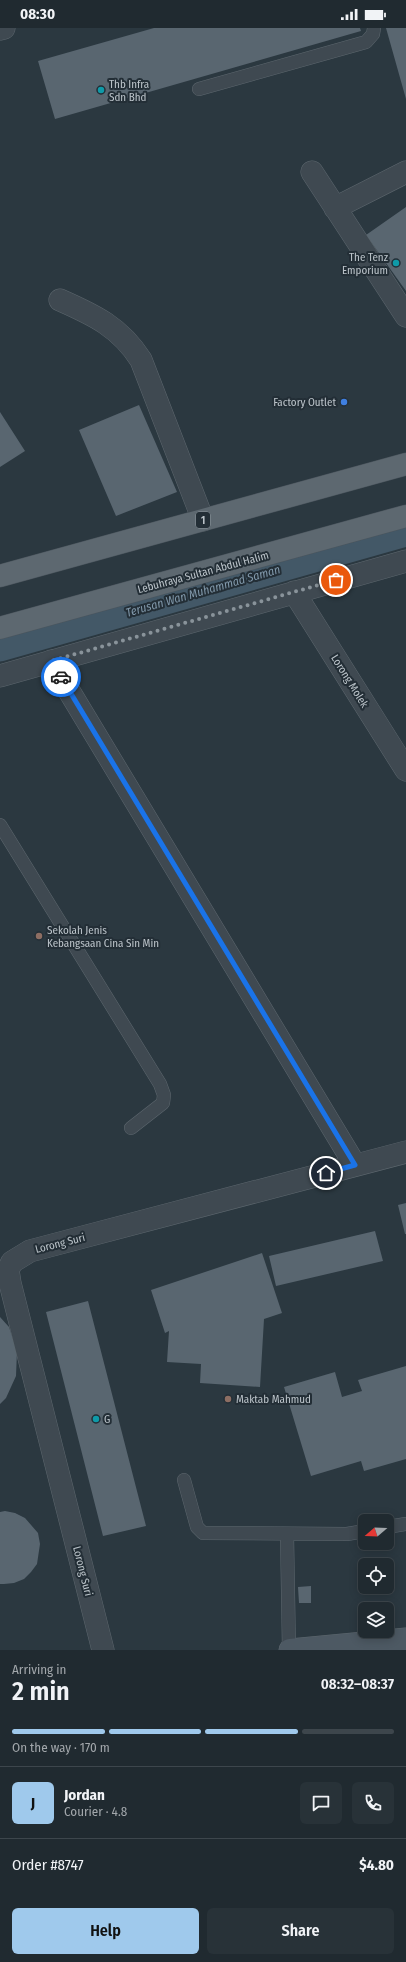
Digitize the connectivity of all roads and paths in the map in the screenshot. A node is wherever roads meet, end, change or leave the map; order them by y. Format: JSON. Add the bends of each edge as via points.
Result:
{"nodes":[{"id":1,"x":4,"y":28,"type":"edge"},
{"id":2,"x":374,"y":28,"type":"edge"},
{"id":3,"x":0,"y":29,"type":"edge"},
{"id":4,"x":199,"y":89,"type":"dead end"},
{"id":5,"x":312,"y":172,"type":"dead end"},
{"id":6,"x":406,"y":172,"type":"edge"},
{"id":7,"x":335,"y":208,"type":"junction"},
{"id":8,"x":60,"y":300,"type":"dead end"},
{"id":9,"x":406,"y":316,"type":"edge"},
{"id":10,"x":406,"y":464,"type":"edge"},
{"id":11,"x":406,"y":516,"type":"edge"},
{"id":12,"x":203,"y":520,"type":"junction"},
{"id":13,"x":406,"y":560,"type":"edge"},
{"id":14,"x":0,"y":576,"type":"edge"},
{"id":15,"x":294,"y":592,"type":"junction"},
{"id":16,"x":0,"y":628,"type":"edge"},
{"id":17,"x":51,"y":661,"type":"junction"},
{"id":18,"x":0,"y":676,"type":"edge"},
{"id":19,"x":406,"y":770,"type":"edge"},
{"id":20,"x":0,"y":825,"type":"edge"},
{"id":21,"x":131,"y":1128,"type":"dead end"},
{"id":22,"x":406,"y":1152,"type":"edge"},
{"id":23,"x":355,"y":1165,"type":"junction"},
{"id":24,"x":184,"y":1480,"type":"dead end"},
{"id":25,"x":406,"y":1524,"type":"edge"},
{"id":26,"x":394,"y":1527,"type":"edge"},
{"id":27,"x":358,"y":1532,"type":"edge"},
{"id":28,"x":287,"y":1534,"type":"junction"},
{"id":29,"x":406,"y":1639,"type":"edge"},
{"id":30,"x":104,"y":1650,"type":"edge"},
{"id":31,"x":289,"y":1650,"type":"edge"}],
"edges":[{"from":1,"to":3,"type":"street"},
{"from":2,"to":4,"type":"lane","via":[[373,34],[366,42]]},
{"from":5,"to":7,"type":"street"},
{"from":6,"to":7,"type":"street"},
{"from":7,"to":9,"type":"street"},
{"from":8,"to":12,"type":"street","via":[[96,316],[114,329],[141,360]]},
{"from":10,"to":12,"type":"main road","number":"1"},
{"from":11,"to":16,"type":"main road","name":"Lebuhraya Sultan Abdul Halim"},
{"from":12,"to":14,"type":"main road","number":"1"},
{"from":13,"to":15,"type":"street"},
{"from":15,"to":17,"type":"street"},
{"from":15,"to":19,"type":"street","name":"Lorong Molek"},
{"from":17,"to":18,"type":"street"},
{"from":17,"to":23,"type":"street"},
{"from":20,"to":21,"type":"lane","via":[[160,1084],[164,1095],[162,1103]]},
{"from":22,"to":23,"type":"street","name":"Lorong Suri"},
{"from":23,"to":30,"type":"street","name":"Lorong Suri","via":[[30,1250],[12,1262],[8,1270]]},
{"from":24,"to":28,"type":"lane","via":[[198,1527],[203,1533]]},
{"from":25,"to":26,"type":"lane"},
{"from":27,"to":28,"type":"lane"},
{"from":28,"to":31,"type":"lane"},
{"from":29,"to":31,"type":"main road"}]}
